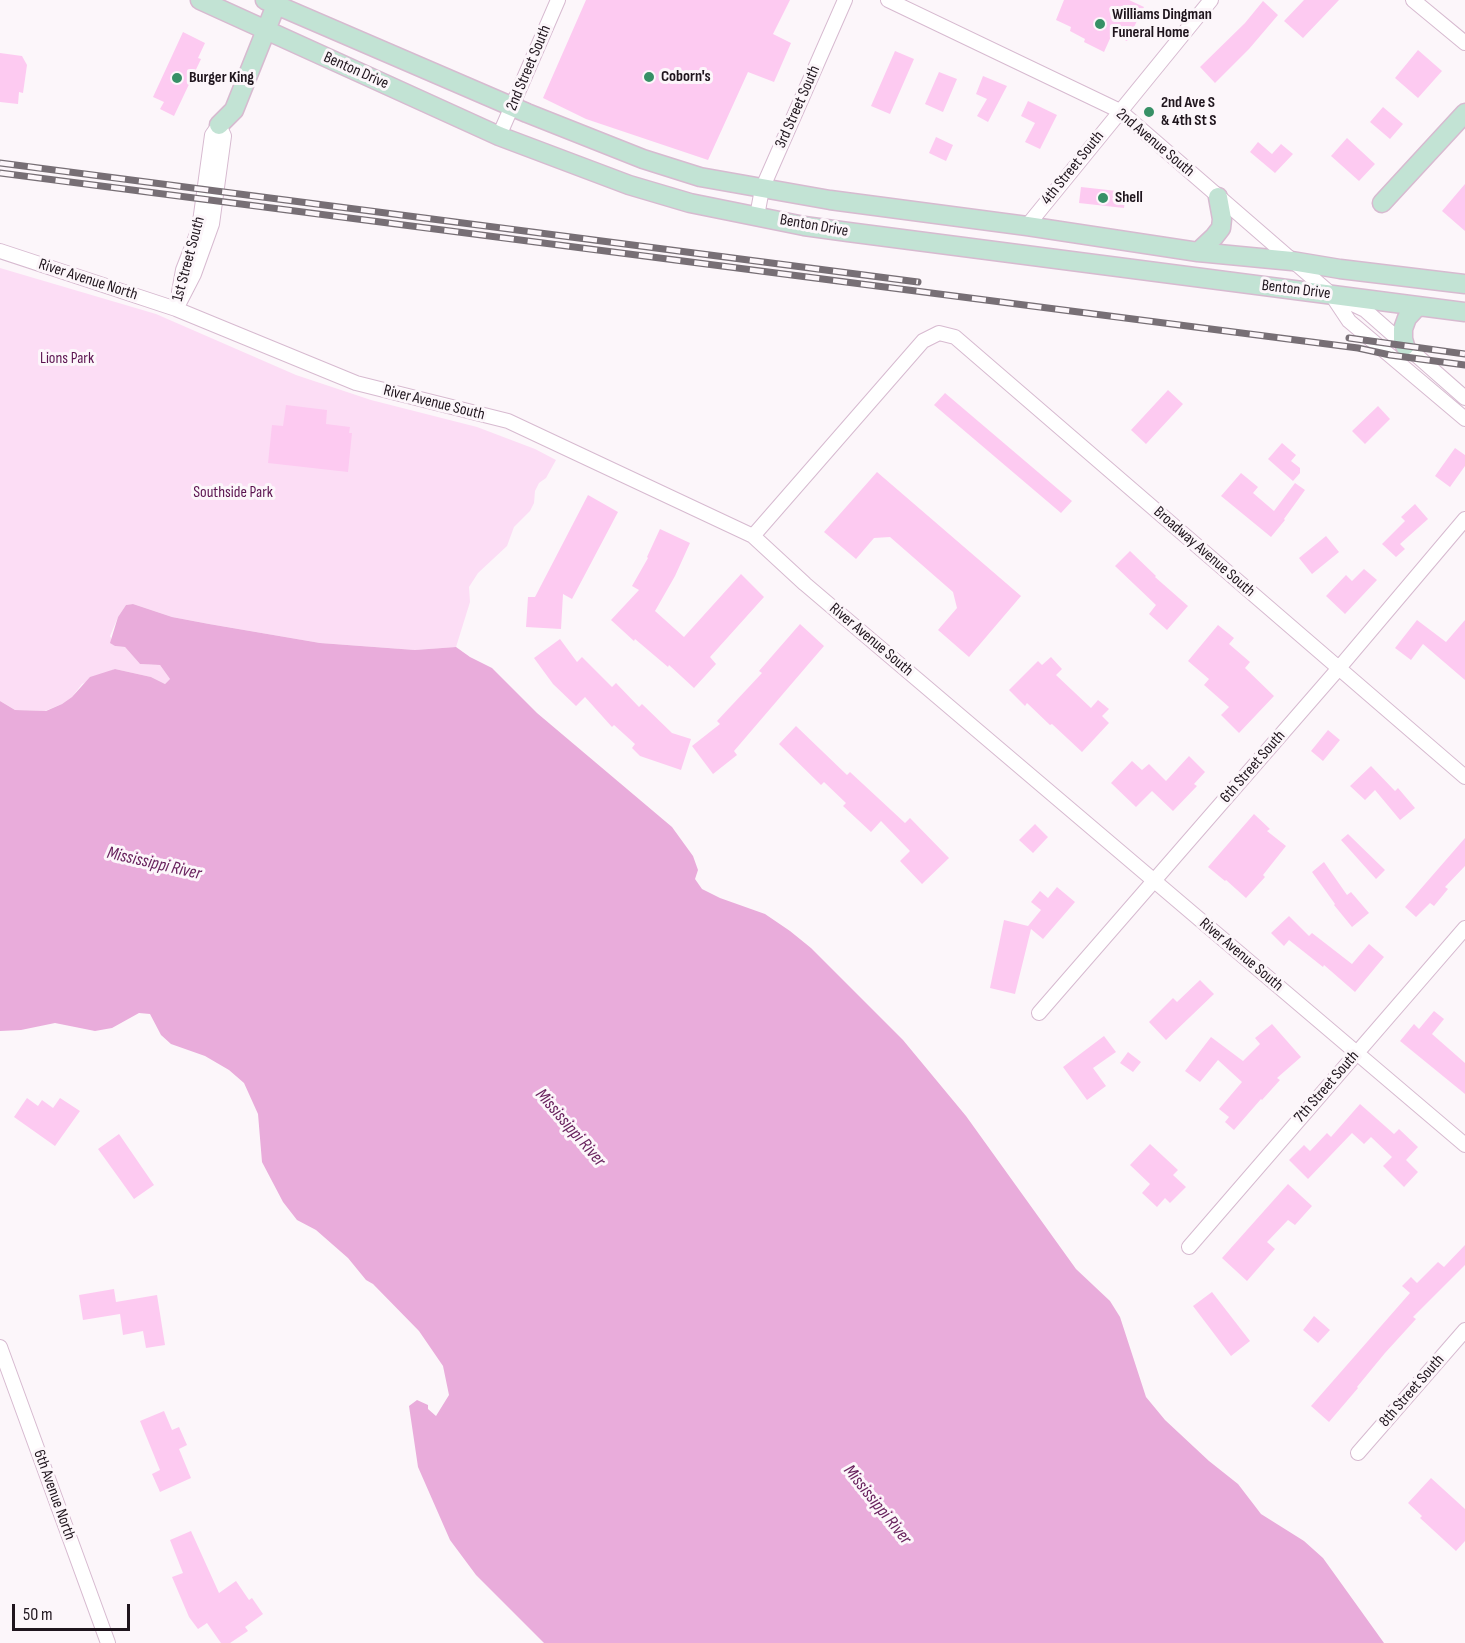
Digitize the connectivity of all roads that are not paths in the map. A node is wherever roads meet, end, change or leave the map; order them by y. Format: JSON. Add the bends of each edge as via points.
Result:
{"nodes":[{"id":1,"x":200,"y":0,"type":"edge"},
{"id":2,"x":558,"y":0,"type":"edge"},
{"id":3,"x":845,"y":0,"type":"edge"},
{"id":4,"x":888,"y":0,"type":"edge"},
{"id":5,"x":1211,"y":0,"type":"edge"},
{"id":6,"x":1413,"y":0,"type":"edge"},
{"id":7,"x":273,"y":2,"type":"edge"},
{"id":8,"x":267,"y":31,"type":"junction"},
{"id":9,"x":1465,"y":43,"type":"edge"},
{"id":10,"x":513,"y":107,"type":"junction"},
{"id":11,"x":1120,"y":111,"type":"junction"},
{"id":12,"x":1465,"y":113,"type":"edge"},
{"id":13,"x":219,"y":125,"type":"joint"},
{"id":14,"x":499,"y":135,"type":"junction"},
{"id":15,"x":762,"y":189,"type":"junction"},
{"id":16,"x":1218,"y":196,"type":"junction"},
{"id":17,"x":1382,"y":203,"type":"dead end"},
{"id":18,"x":757,"y":216,"type":"junction"},
{"id":19,"x":1027,"y":226,"type":"junction"},
{"id":20,"x":0,"y":251,"type":"edge"},
{"id":21,"x":1198,"y":252,"type":"junction"},
{"id":22,"x":1292,"y":261,"type":"junction"},
{"id":23,"x":1465,"y":284,"type":"edge"},
{"id":24,"x":1331,"y":294,"type":"junction"},
{"id":25,"x":1418,"y":306,"type":"junction"},
{"id":26,"x":176,"y":309,"type":"junction"},
{"id":27,"x":1465,"y":312,"type":"edge"},
{"id":28,"x":1406,"y":346,"type":"junction"},
{"id":29,"x":1465,"y":398,"type":"edge"},
{"id":30,"x":1465,"y":418,"type":"edge"},
{"id":31,"x":1465,"y":519,"type":"edge"},
{"id":32,"x":753,"y":536,"type":"junction"},
{"id":33,"x":1339,"y":668,"type":"junction"},
{"id":34,"x":1465,"y":777,"type":"edge"},
{"id":35,"x":1154,"y":881,"type":"junction"},
{"id":36,"x":1465,"y":928,"type":"edge"},
{"id":37,"x":1039,"y":1013,"type":"dead end"},
{"id":38,"x":1357,"y":1053,"type":"junction"},
{"id":39,"x":1465,"y":1145,"type":"edge"},
{"id":40,"x":1189,"y":1247,"type":"dead end"},
{"id":41,"x":1465,"y":1330,"type":"edge"},
{"id":42,"x":0,"y":1347,"type":"edge"},
{"id":43,"x":1358,"y":1453,"type":"dead end"},
{"id":44,"x":108,"y":1643,"type":"edge"}],
"edges":[{"from":1,"to":8,"type":"main road","name":"Benton Drive"},
{"from":2,"to":10,"type":"street","name":"2nd Street South"},
{"from":3,"to":15,"type":"street","name":"3rd Street South"},
{"from":4,"to":11,"type":"street","name":"2nd Avenue South"},
{"from":5,"to":11,"type":"street","name":"4th Street South"},
{"from":6,"to":9,"type":"street"},
{"from":7,"to":8,"type":"main road","name":"1st Street South"},
{"from":7,"to":10,"type":"main road","name":"Benton Drive"},
{"from":8,"to":13,"type":"main road","name":"1st Street South","via":[[234,110]]},
{"from":8,"to":14,"type":"main road","name":"Benton Drive"},
{"from":10,"to":14,"type":"street","name":"2nd Street South"},
{"from":10,"to":15,"type":"main road","name":"Benton Drive","via":[[643,159],[700,177]]},
{"from":11,"to":16,"type":"street","name":"2nd Avenue South"},
{"from":11,"to":19,"type":"street","name":"4th Street South"},
{"from":12,"to":17,"type":"main road"},
{"from":13,"to":26,"type":"street","name":"1st Street South","via":[[224,136],[212,224]]},
{"from":14,"to":18,"type":"main road","name":"Benton Drive","via":[[629,185],[690,203]]},
{"from":15,"to":18,"type":"street","name":"3rd Street South"},
{"from":15,"to":19,"type":"main road","name":"Benton Drive"},
{"from":16,"to":21,"type":"main road","via":[[1221,228]]},
{"from":16,"to":22,"type":"street","name":"2nd Avenue South"},
{"from":18,"to":24,"type":"main road","name":"Benton Drive","via":[[859,234]]},
{"from":19,"to":21,"type":"main road","name":"Benton Drive"},
{"from":20,"to":26,"type":"street","name":"River Avenue North"},
{"from":21,"to":22,"type":"main road","name":"Benton Drive"},
{"from":22,"to":23,"type":"main road","name":"Benton Drive"},
{"from":22,"to":24,"type":"street","name":"2nd Avenue South"},
{"from":24,"to":25,"type":"main road","name":"Benton Drive"},
{"from":24,"to":28,"type":"street","name":"2nd Avenue South","via":[[1365,310]]},
{"from":24,"to":30,"type":"street","name":"2nd Avenue South","via":[[1349,321]]},
{"from":25,"to":27,"type":"main road","name":"Benton Drive"},
{"from":25,"to":28,"type":"main road","via":[[1403,329]]},
{"from":26,"to":32,"type":"street","name":"River Avenue South","via":[[356,383],[508,421]]},
{"from":28,"to":29,"type":"street","name":"2nd Avenue South"},
{"from":31,"to":33,"type":"street","name":"6th Street South"},
{"from":32,"to":33,"type":"street","name":"Broadway Avenue South","via":[[923,341],[939,333],[955,337]]},
{"from":32,"to":35,"type":"street","name":"River Avenue South"},
{"from":33,"to":34,"type":"street","name":"Broadway Avenue South"},
{"from":33,"to":35,"type":"street","name":"6th Street South"},
{"from":35,"to":37,"type":"street","name":"6th Street South"},
{"from":35,"to":38,"type":"street","name":"River Avenue South"},
{"from":36,"to":38,"type":"street","name":"7th Street South"},
{"from":38,"to":39,"type":"street","name":"River Avenue South"},
{"from":38,"to":40,"type":"street","name":"7th Street South"},
{"from":41,"to":43,"type":"street","name":"8th Street South"},
{"from":42,"to":44,"type":"street","name":"6th Avenue North"}]}
